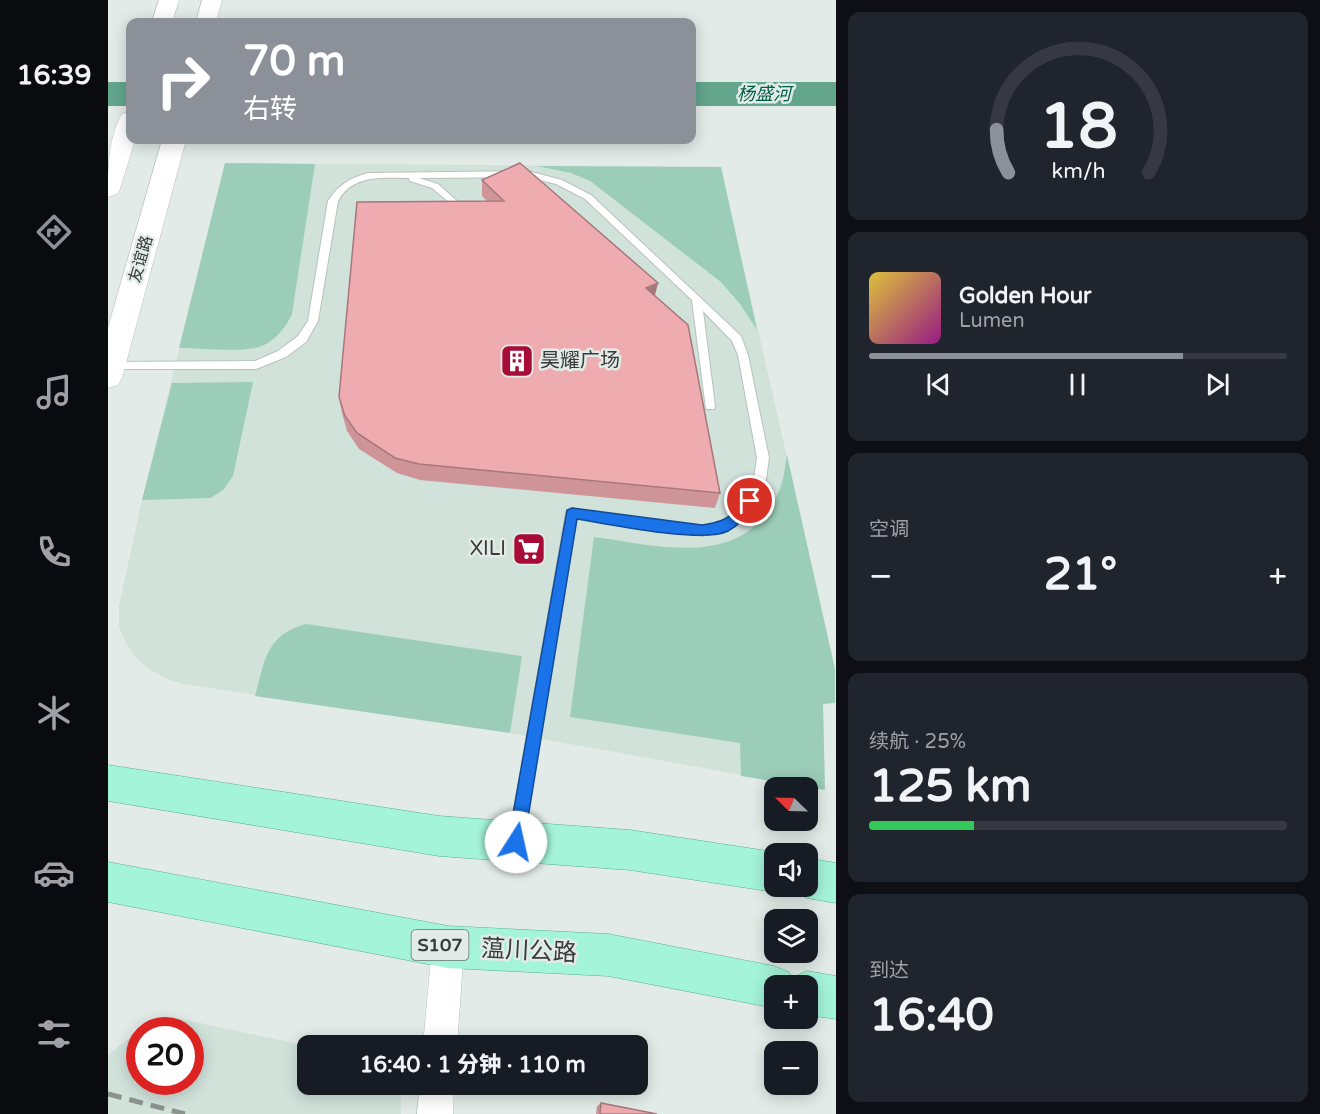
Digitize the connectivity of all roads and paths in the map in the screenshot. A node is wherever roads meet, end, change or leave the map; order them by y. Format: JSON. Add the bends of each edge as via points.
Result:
{"nodes":[{"id":1,"x":169,"y":0,"type":"edge"},
{"id":2,"x":212,"y":0,"type":"edge"},
{"id":3,"x":163,"y":18,"type":"edge"},
{"id":4,"x":207,"y":18,"type":"edge"},
{"id":5,"x":126,"y":132,"type":"edge"},
{"id":6,"x":173,"y":144,"type":"edge"},
{"id":7,"x":394,"y":176,"type":"junction"},
{"id":8,"x":108,"y":189,"type":"edge"},
{"id":9,"x":464,"y":213,"type":"edge"},
{"id":10,"x":697,"y":299,"type":"junction"},
{"id":11,"x":110,"y":371,"type":"edge"},
{"id":12,"x":710,"y":406,"type":"dead end"},
{"id":13,"x":108,"y":783,"type":"edge"},
{"id":14,"x":516,"y":842,"type":"junction"},
{"id":15,"x":764,"y":870,"type":"edge"},
{"id":16,"x":818,"y":880,"type":"edge"},
{"id":17,"x":108,"y":882,"type":"edge"},
{"id":18,"x":836,"y":883,"type":"edge"},
{"id":19,"x":448,"y":947,"type":"junction"},
{"id":20,"x":764,"y":985,"type":"edge"},
{"id":21,"x":818,"y":995,"type":"edge"},
{"id":22,"x":836,"y":998,"type":"edge"},
{"id":23,"x":441,"y":1035,"type":"edge"},
{"id":24,"x":436,"y":1095,"type":"edge"},
{"id":25,"x":435,"y":1114,"type":"edge"}],
"edges":[{"from":1,"to":3,"type":"main road"},
{"from":2,"to":4,"type":"main road"},
{"from":5,"to":8,"type":"main road"},
{"from":6,"to":11,"type":"main road","name":"友谊路"},
{"from":7,"to":9,"type":"lane","via":[[435,186]]},
{"from":7,"to":10,"type":"lane","via":[[528,174],[569,185],[588,197]]},
{"from":7,"to":11,"type":"lane","via":[[352,181],[339,190],[333,201],[313,321],[302,339],[282,354],[256,365]]},
{"from":10,"to":12,"type":"lane"},
{"from":10,"to":14,"type":"lane","via":[[737,339],[743,356],[763,458],[759,486],[740,515],[723,527],[702,531],[572,513]]},
{"from":13,"to":14,"type":"main road","via":[[439,836]]},
{"from":14,"to":15,"type":"main road","via":[[630,850]]},
{"from":16,"to":18,"type":"main road"},
{"from":17,"to":19,"type":"main road","name":"蕰川公路","number":"S107"},
{"from":19,"to":20,"type":"main road","name":"蕰川公路","number":"S107","via":[[608,955]]},
{"from":19,"to":23,"type":"street"},
{"from":21,"to":22,"type":"main road"},
{"from":24,"to":25,"type":"street"}]}
